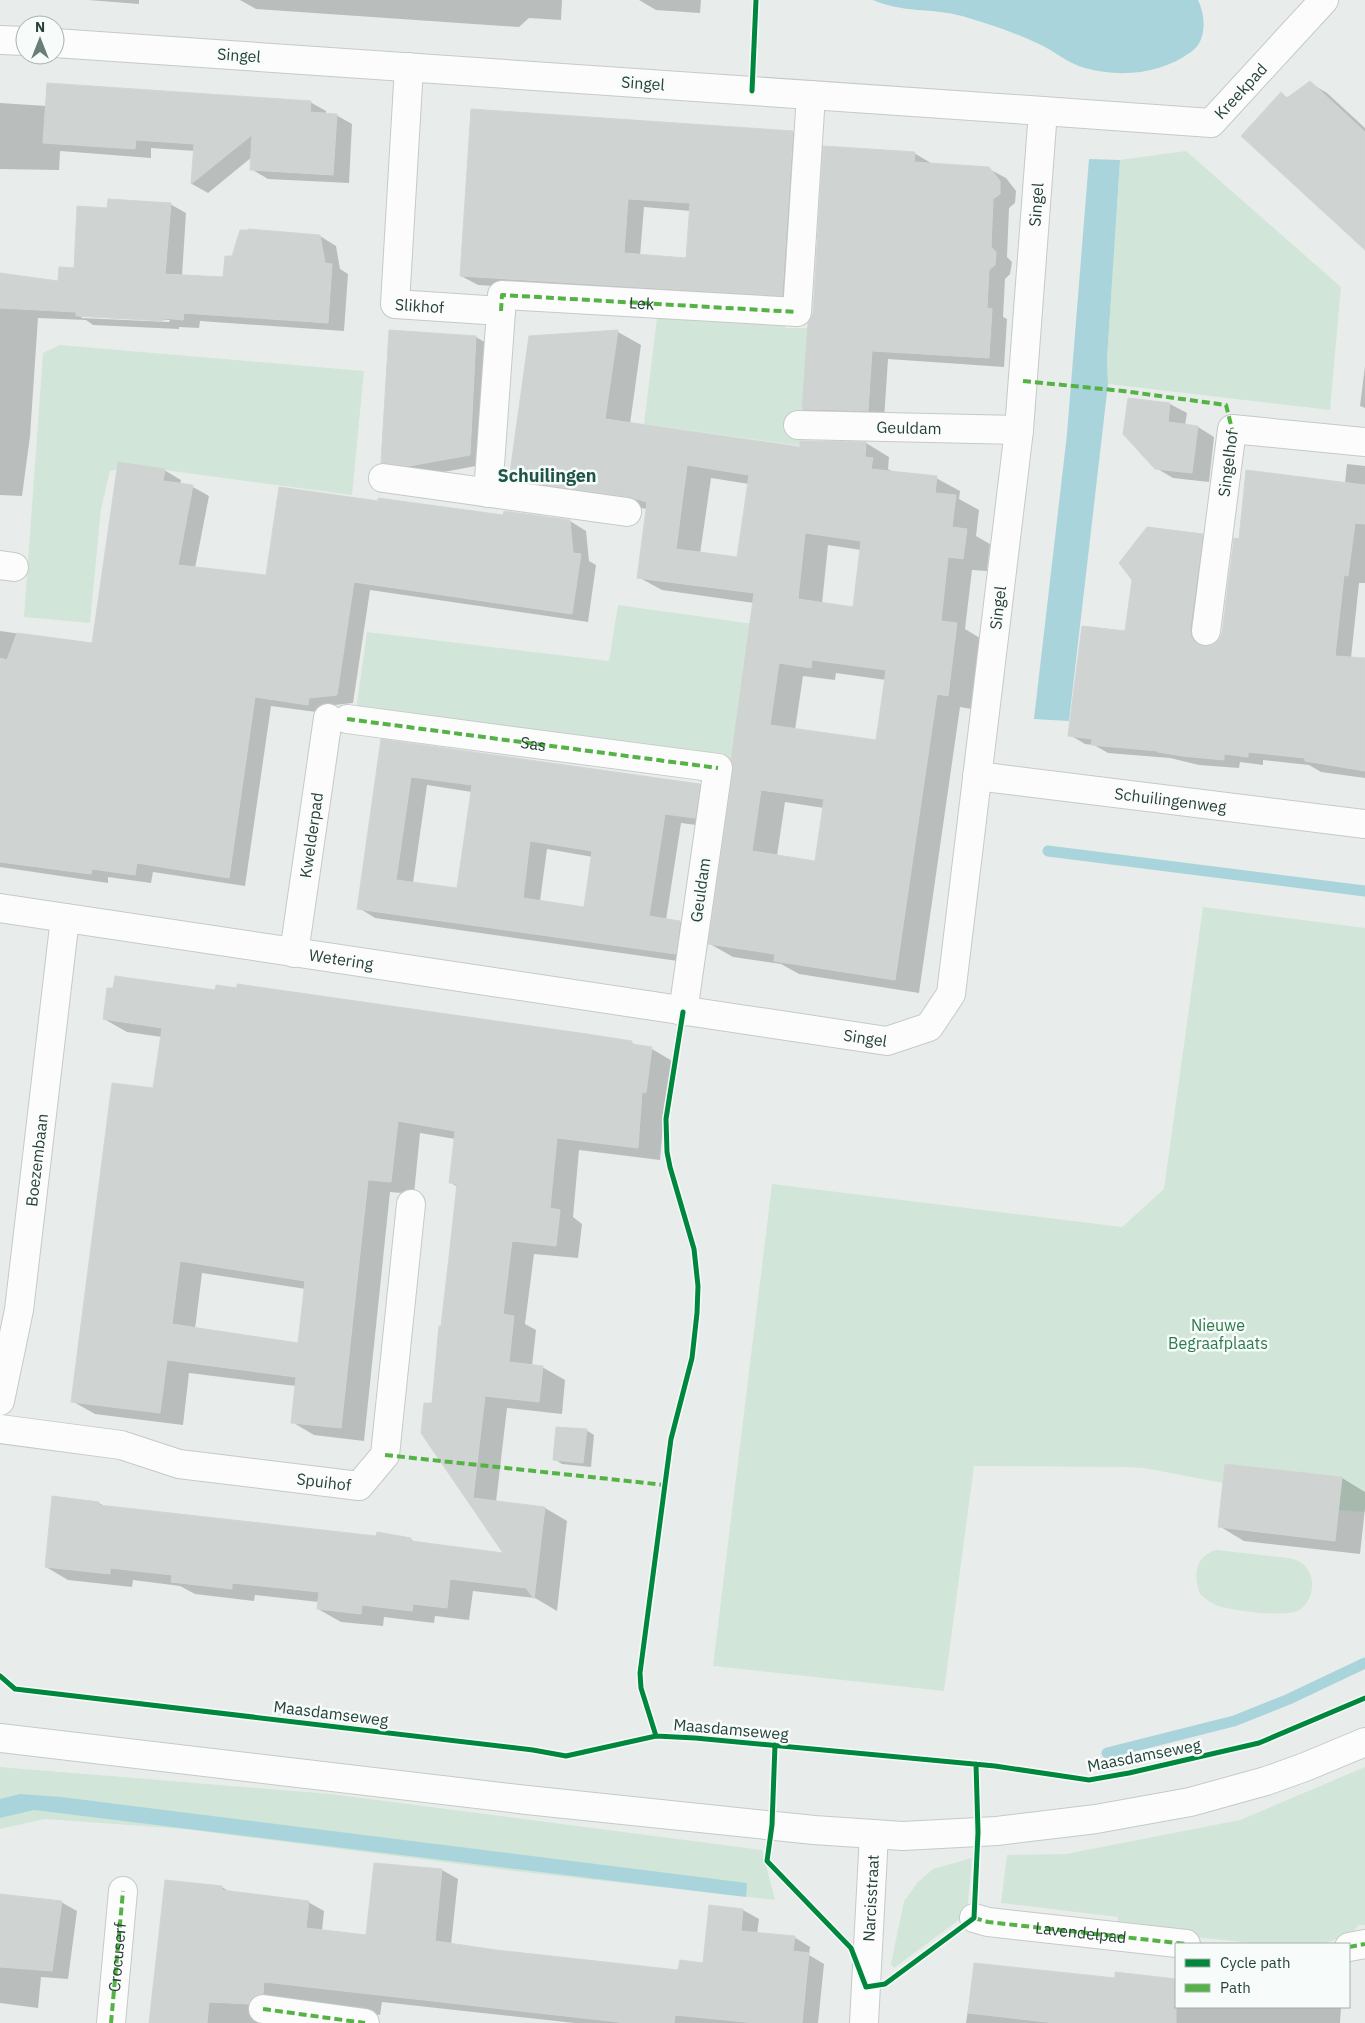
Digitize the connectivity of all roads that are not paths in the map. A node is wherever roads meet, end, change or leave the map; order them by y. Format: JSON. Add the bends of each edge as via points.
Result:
{"nodes":[{"id":1,"x":1324,"y":0,"type":"edge"},
{"id":2,"x":0,"y":40,"type":"edge"},
{"id":3,"x":15,"y":41,"type":"edge"},
{"id":4,"x":65,"y":44,"type":"edge"},
{"id":5,"x":409,"y":67,"type":"junction"},
{"id":6,"x":811,"y":95,"type":"junction"},
{"id":7,"x":1043,"y":111,"type":"junction"},
{"id":8,"x":501,"y":310,"type":"junction"},
{"id":9,"x":798,"y":424,"type":"dead end"},
{"id":10,"x":1019,"y":430,"type":"junction"},
{"id":11,"x":1365,"y":442,"type":"edge"},
{"id":12,"x":383,"y":478,"type":"dead end"},
{"id":13,"x":488,"y":493,"type":"junction"},
{"id":14,"x":627,"y":512,"type":"dead end"},
{"id":15,"x":1206,"y":631,"type":"dead end"},
{"id":16,"x":338,"y":719,"type":"joint"},
{"id":17,"x":718,"y":768,"type":"joint"},
{"id":18,"x":977,"y":776,"type":"junction"},
{"id":19,"x":1365,"y":824,"type":"edge"},
{"id":20,"x":0,"y":908,"type":"edge"},
{"id":21,"x":65,"y":918,"type":"junction"},
{"id":22,"x":294,"y":953,"type":"junction"},
{"id":23,"x":683,"y":1012,"type":"junction"},
{"id":24,"x":410,"y":1204,"type":"dead end"},
{"id":25,"x":9,"y":1309,"type":"edge"},
{"id":26,"x":0,"y":1401,"type":"edge"},
{"id":27,"x":0,"y":1429,"type":"edge"},
{"id":28,"x":0,"y":1738,"type":"edge"},
{"id":29,"x":1365,"y":1742,"type":"edge"},
{"id":30,"x":874,"y":1834,"type":"junction"},
{"id":31,"x":123,"y":1891,"type":"dead end"},
{"id":32,"x":974,"y":1918,"type":"dead end"},
{"id":33,"x":1177,"y":1943,"type":"edge"},
{"id":34,"x":1365,"y":1944,"type":"edge"},
{"id":35,"x":1350,"y":1947,"type":"edge"},
{"id":36,"x":263,"y":2009,"type":"dead end"},
{"id":37,"x":111,"y":2023,"type":"edge"},
{"id":38,"x":365,"y":2023,"type":"edge"},
{"id":39,"x":864,"y":2023,"type":"edge"}],
"edges":[{"from":1,"to":7,"type":"street","name":"Kreekpad","via":[[1211,123]]},
{"from":2,"to":3,"type":"street"},
{"from":4,"to":5,"type":"street","name":"Singel"},
{"from":5,"to":6,"type":"street","name":"Singel"},
{"from":5,"to":8,"type":"street","name":"Slikhof","via":[[395,304]]},
{"from":6,"to":7,"type":"street","name":"Singel"},
{"from":6,"to":8,"type":"street","name":"Lek","via":[[797,312],[502,295]]},
{"from":7,"to":10,"type":"street","name":"Singel"},
{"from":8,"to":13,"type":"street"},
{"from":9,"to":10,"type":"street","name":"Geuldam"},
{"from":10,"to":18,"type":"street","name":"Singel"},
{"from":11,"to":15,"type":"street","name":"Singelhof","via":[[1232,429]]},
{"from":12,"to":13,"type":"street"},
{"from":13,"to":14,"type":"street"},
{"from":16,"to":17,"type":"street","name":"Sas"},
{"from":16,"to":22,"type":"street","name":"Kwelderpad"},
{"from":17,"to":23,"type":"street","name":"Geuldam"},
{"from":18,"to":19,"type":"street","name":"Schuilingenweg"},
{"from":18,"to":23,"type":"street","name":"Singel","via":[[951,994],[929,1027],[887,1041]]},
{"from":20,"to":21,"type":"street","name":"Wetering"},
{"from":21,"to":22,"type":"street","name":"Wetering"},
{"from":21,"to":25,"type":"street","name":"Boezembaan"},
{"from":22,"to":23,"type":"street","name":"Wetering"},
{"from":24,"to":27,"type":"street","name":"Spuihof","via":[[385,1455],[360,1486],[179,1464],[121,1445]]},
{"from":25,"to":26,"type":"street","name":"Boezembaan"},
{"from":28,"to":30,"type":"street","via":[[527,1800]]},
{"from":29,"to":30,"type":"street","via":[[1266,1781],[1190,1802],[997,1831]]},
{"from":30,"to":39,"type":"street","name":"Narcisstraat"},
{"from":31,"to":37,"type":"street","name":"Crocuserf"},
{"from":32,"to":33,"type":"street","name":"Lavendelpad"},
{"from":34,"to":35,"type":"street"},
{"from":36,"to":38,"type":"street"}]}
